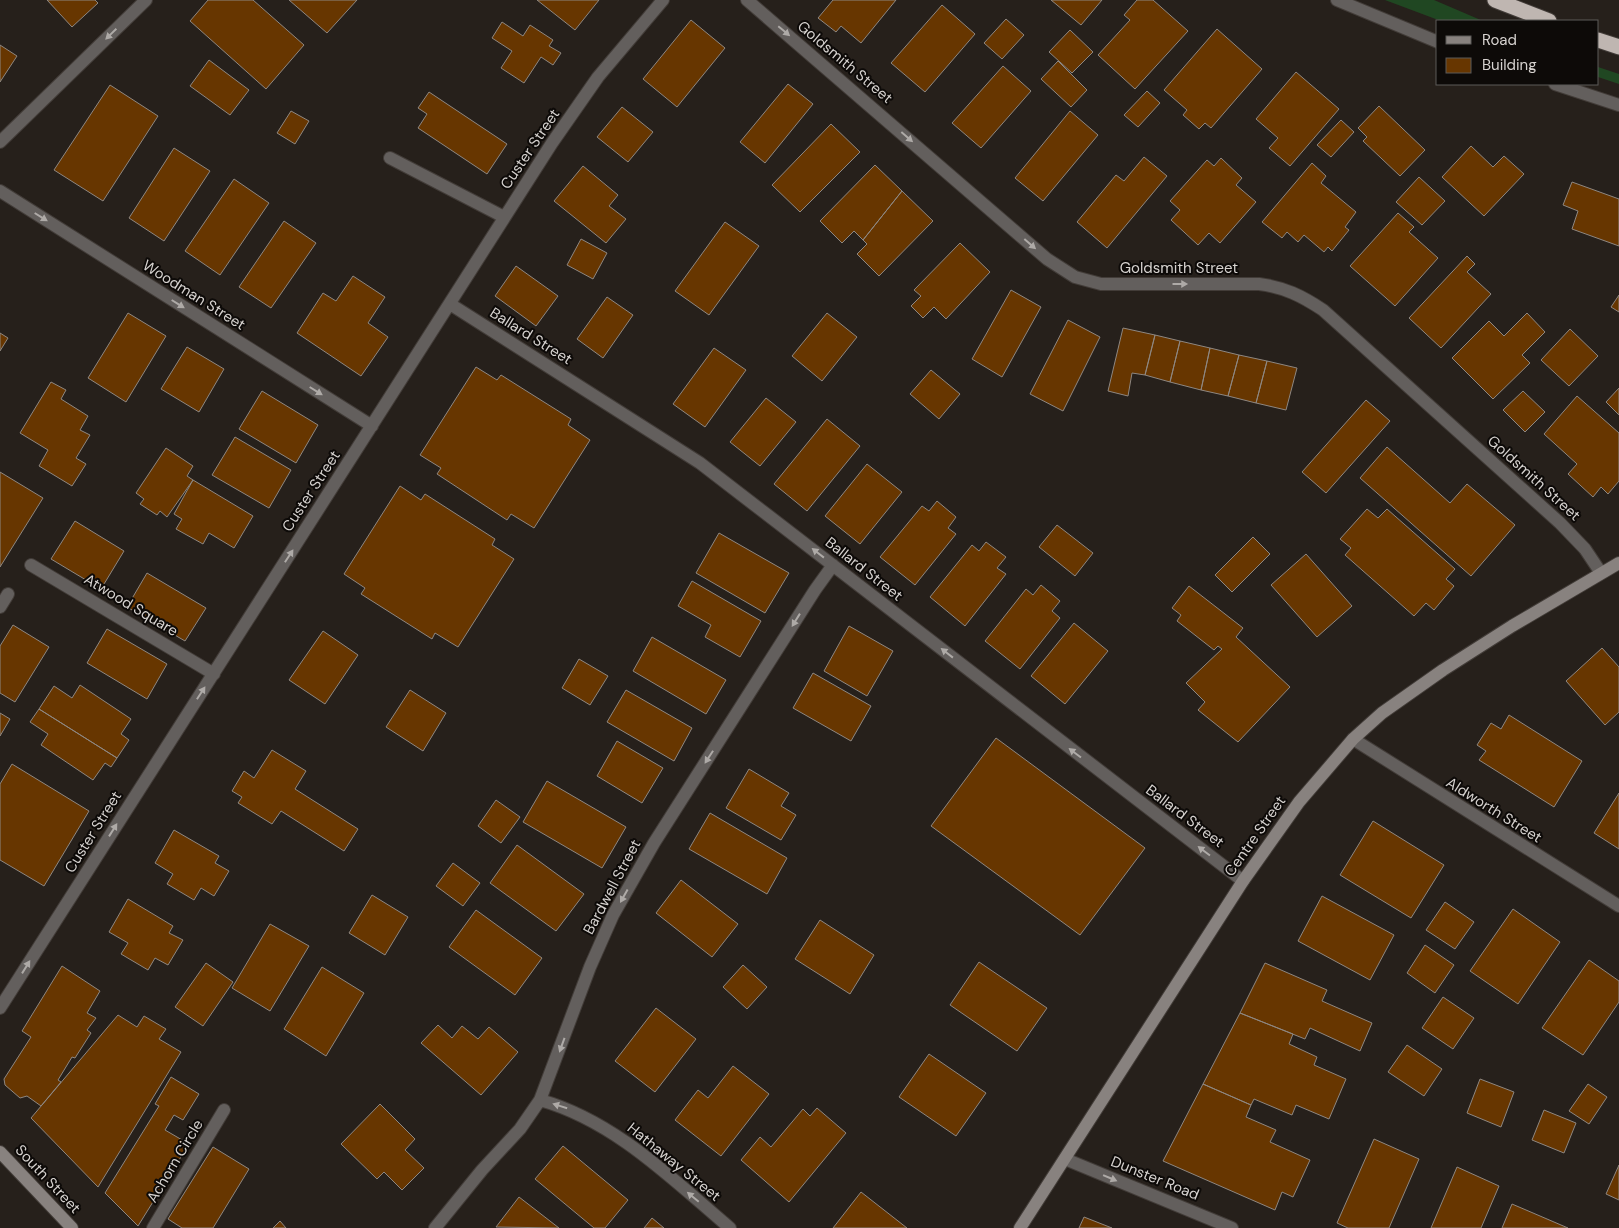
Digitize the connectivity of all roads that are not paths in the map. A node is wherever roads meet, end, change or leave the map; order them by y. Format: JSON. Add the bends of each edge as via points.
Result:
{"nodes":[{"id":1,"x":146,"y":0,"type":"edge"},
{"id":2,"x":663,"y":0,"type":"edge"},
{"id":3,"x":747,"y":0,"type":"edge"},
{"id":4,"x":1337,"y":0,"type":"edge"},
{"id":5,"x":1495,"y":0,"type":"edge"},
{"id":6,"x":1545,"y":20,"type":"edge"},
{"id":7,"x":1599,"y":40,"type":"edge"},
{"id":8,"x":1436,"y":41,"type":"edge"},
{"id":9,"x":1619,"y":47,"type":"edge"},
{"id":10,"x":1558,"y":85,"type":"edge"},
{"id":11,"x":1619,"y":105,"type":"edge"},
{"id":12,"x":0,"y":142,"type":"edge"},
{"id":13,"x":390,"y":158,"type":"dead end"},
{"id":14,"x":0,"y":191,"type":"edge"},
{"id":15,"x":504,"y":217,"type":"junction"},
{"id":16,"x":450,"y":304,"type":"junction"},
{"id":17,"x":372,"y":426,"type":"junction"},
{"id":18,"x":1619,"y":563,"type":"edge"},
{"id":19,"x":31,"y":565,"type":"dead end"},
{"id":20,"x":833,"y":565,"type":"junction"},
{"id":21,"x":1601,"y":573,"type":"junction"},
{"id":22,"x":8,"y":594,"type":"dead end"},
{"id":23,"x":0,"y":607,"type":"edge"},
{"id":24,"x":214,"y":674,"type":"junction"},
{"id":25,"x":1353,"y":739,"type":"junction"},
{"id":26,"x":1243,"y":881,"type":"junction"},
{"id":27,"x":1619,"y":906,"type":"edge"},
{"id":28,"x":0,"y":1008,"type":"edge"},
{"id":29,"x":540,"y":1100,"type":"junction"},
{"id":30,"x":224,"y":1110,"type":"dead end"},
{"id":31,"x":0,"y":1152,"type":"edge"},
{"id":32,"x":1065,"y":1159,"type":"junction"},
{"id":33,"x":72,"y":1228,"type":"edge"},
{"id":34,"x":152,"y":1228,"type":"edge"},
{"id":35,"x":435,"y":1228,"type":"edge"},
{"id":36,"x":730,"y":1228,"type":"edge"},
{"id":37,"x":1020,"y":1228,"type":"edge"},
{"id":38,"x":1232,"y":1228,"type":"edge"}],
"edges":[{"from":1,"to":12,"type":"street","one_way":true},
{"from":2,"to":15,"type":"street","name":"Custer Street","via":[[598,77]]},
{"from":3,"to":21,"type":"street","name":"Goldsmith Street","one_way":true,"via":[[1047,259],[1074,277],[1101,284],[1259,284],[1276,286],[1303,296],[1323,310],[1560,523],[1585,549]]},
{"from":4,"to":8,"type":"street"},
{"from":5,"to":6,"type":"highway"},
{"from":7,"to":9,"type":"highway"},
{"from":10,"to":11,"type":"street"},
{"from":13,"to":15,"type":"street"},
{"from":14,"to":17,"type":"street","name":"Woodman Street","one_way":true},
{"from":15,"to":16,"type":"street","name":"Custer Street"},
{"from":16,"to":17,"type":"street","name":"Custer Street"},
{"from":20,"to":16,"type":"street","name":"Ballard Street","one_way":true,"via":[[700,463]]},
{"from":24,"to":17,"type":"street","name":"Custer Street","one_way":true},
{"from":18,"to":21,"type":"main road","name":"Centre Street"},
{"from":19,"to":24,"type":"street","name":"Atwood Square"},
{"from":26,"to":20,"type":"street","name":"Ballard Street","one_way":true},
{"from":20,"to":29,"type":"street","name":"Bardwell Street","one_way":true,"via":[[654,843],[618,907],[590,967]]},
{"from":21,"to":25,"type":"main road","name":"Centre Street","via":[[1412,690]]},
{"from":22,"to":23,"type":"street"},
{"from":28,"to":24,"type":"street","name":"Custer Street","one_way":true},
{"from":25,"to":26,"type":"main road","name":"Centre Street","via":[[1299,802]]},
{"from":25,"to":27,"type":"street","name":"Aldworth Street"},
{"from":26,"to":32,"type":"main road","name":"Centre Street"},
{"from":29,"to":35,"type":"street","name":"Bardwell Street","via":[[520,1129]]},
{"from":36,"to":29,"type":"street","name":"Hathaway Street","one_way":true,"via":[[634,1147],[593,1121]]},
{"from":30,"to":34,"type":"street","name":"Achorn Circle"},
{"from":31,"to":33,"type":"main road","name":"South Street"},
{"from":32,"to":37,"type":"main road","name":"Centre Street"},
{"from":32,"to":38,"type":"street","name":"Dunster Road","one_way":true}]}
